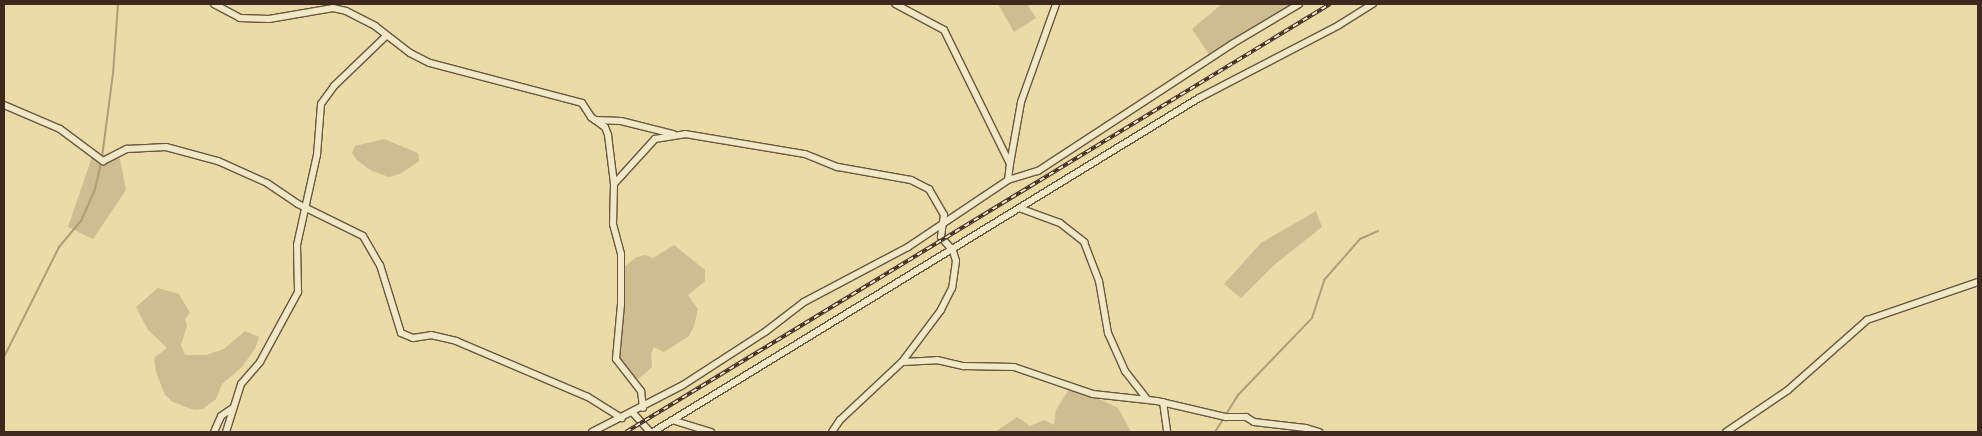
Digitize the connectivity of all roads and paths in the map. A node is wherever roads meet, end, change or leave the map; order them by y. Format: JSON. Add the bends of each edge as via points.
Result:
{"nodes":[{"id":1,"x":214,"y":4,"type":"edge"},
{"id":2,"x":895,"y":4,"type":"edge"},
{"id":3,"x":1056,"y":4,"type":"edge"},
{"id":4,"x":1299,"y":4,"type":"edge"},
{"id":5,"x":1373,"y":4,"type":"edge"},
{"id":6,"x":386,"y":36,"type":"junction"},
{"id":7,"x":4,"y":105,"type":"edge"},
{"id":8,"x":594,"y":120,"type":"junction"},
{"id":9,"x":674,"y":134,"type":"junction"},
{"id":10,"x":1010,"y":164,"type":"junction"},
{"id":11,"x":1008,"y":180,"type":"junction"},
{"id":12,"x":614,"y":184,"type":"junction"},
{"id":13,"x":305,"y":207,"type":"junction"},
{"id":14,"x":1018,"y":208,"type":"junction"},
{"id":15,"x":945,"y":225,"type":"junction"},
{"id":16,"x":953,"y":251,"type":"junction"},
{"id":17,"x":1978,"y":282,"type":"edge"},
{"id":18,"x":902,"y":362,"type":"junction"},
{"id":19,"x":1147,"y":399,"type":"junction"},
{"id":20,"x":1163,"y":402,"type":"junction"},
{"id":21,"x":233,"y":408,"type":"junction"},
{"id":22,"x":643,"y":408,"type":"junction"},
{"id":23,"x":633,"y":413,"type":"junction"},
{"id":24,"x":622,"y":418,"type":"junction"},
{"id":25,"x":672,"y":420,"type":"junction"},
{"id":26,"x":214,"y":432,"type":"edge"},
{"id":27,"x":226,"y":432,"type":"edge"},
{"id":28,"x":592,"y":432,"type":"edge"},
{"id":29,"x":652,"y":432,"type":"edge"},
{"id":30,"x":711,"y":432,"type":"edge"},
{"id":31,"x":832,"y":432,"type":"edge"},
{"id":32,"x":1167,"y":432,"type":"edge"},
{"id":33,"x":1319,"y":432,"type":"edge"},
{"id":34,"x":1726,"y":432,"type":"edge"}],
"edges":[{"from":1,"to":6,"type":"street","via":[[240,18],[269,19],[333,8],[369,23]]},
{"from":2,"to":10,"type":"street","via":[[944,30]]},
{"from":3,"to":10,"type":"street","via":[[1021,102]]},
{"from":4,"to":11,"type":"street","via":[[1038,171]]},
{"from":5,"to":14,"type":"street","via":[[1339,26],[1199,98]]},
{"from":6,"to":8,"type":"street","via":[[430,63],[582,104]]},
{"from":6,"to":13,"type":"street","via":[[334,86],[321,104],[317,155]]},
{"from":7,"to":13,"type":"street","via":[[60,128],[102,161],[135,148],[166,146],[192,152],[267,184]]},
{"from":8,"to":9,"type":"street","via":[[621,121]]},
{"from":8,"to":12,"type":"street","via":[[606,128]]},
{"from":9,"to":12,"type":"street","via":[[653,141]]},
{"from":9,"to":15,"type":"street","via":[[789,151],[838,167],[914,181],[927,187],[937,198]]},
{"from":10,"to":11,"type":"street"},
{"from":11,"to":15,"type":"street"},
{"from":12,"to":22,"type":"street","via":[[613,224],[621,270],[616,359],[641,391]]},
{"from":13,"to":21,"type":"street","via":[[297,246],[298,292],[260,362],[241,384]]},
{"from":13,"to":24,"type":"street","via":[[363,236],[380,265],[401,333],[413,338],[431,335],[456,341],[588,397]]},
{"from":14,"to":16,"type":"street"},
{"from":14,"to":19,"type":"street","via":[[1060,223],[1084,242],[1098,281],[1108,333],[1125,371]]},
{"from":15,"to":16,"type":"street","via":[[941,237]]},
{"from":15,"to":22,"type":"street","via":[[804,302],[765,332]]},
{"from":16,"to":18,"type":"street","via":[[956,268],[952,288],[941,310]]},
{"from":16,"to":25,"type":"street"},
{"from":17,"to":34,"type":"street","via":[[1867,320],[1788,390]]},
{"from":18,"to":19,"type":"street","via":[[920,359],[964,366],[1014,367],[1093,394]]},
{"from":18,"to":31,"type":"street","via":[[840,420]]},
{"from":19,"to":20,"type":"street"},
{"from":20,"to":32,"type":"street"},
{"from":20,"to":33,"type":"street","via":[[1226,417],[1246,416],[1254,422]]},
{"from":21,"to":26,"type":"street","via":[[221,416]]},
{"from":21,"to":27,"type":"street"},
{"from":22,"to":23,"type":"street"},
{"from":23,"to":24,"type":"street"},
{"from":23,"to":29,"type":"street"},
{"from":24,"to":28,"type":"street"},
{"from":25,"to":29,"type":"street"},
{"from":25,"to":30,"type":"street"}]}
